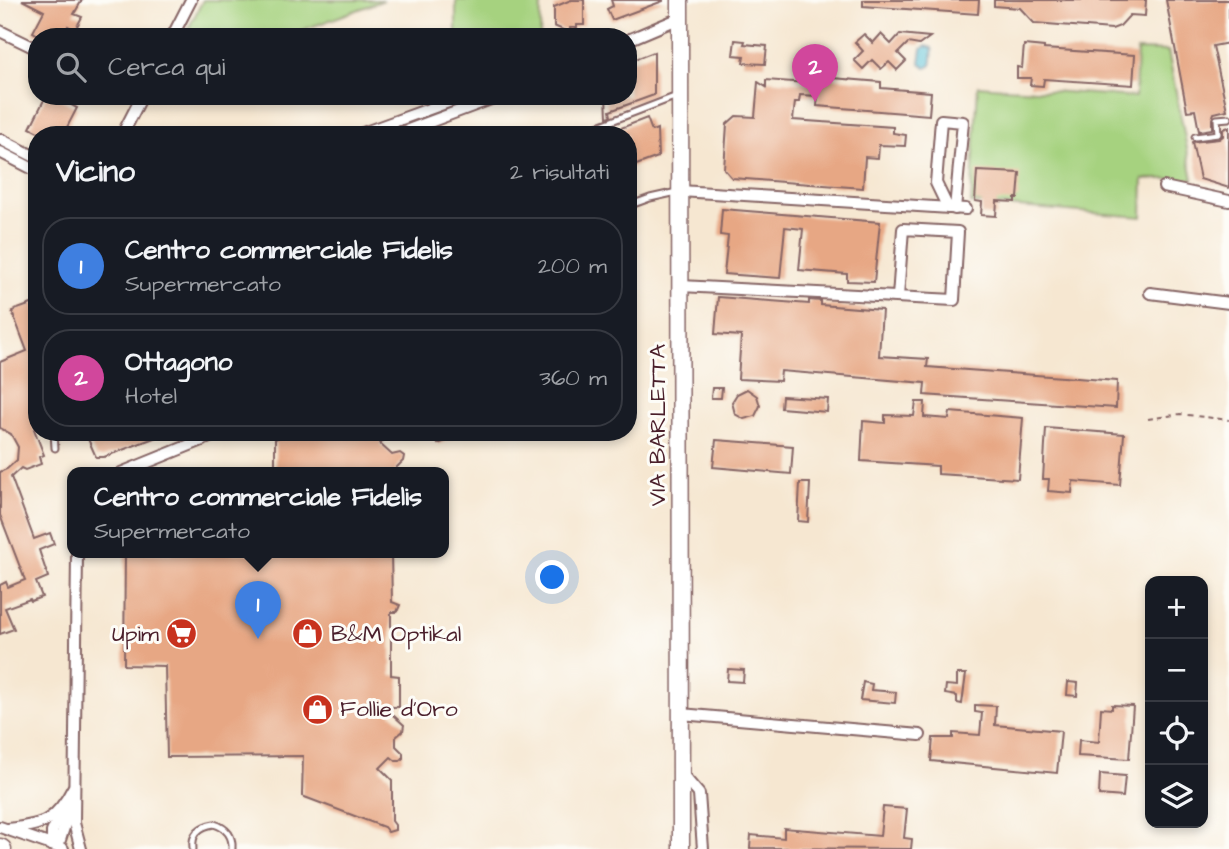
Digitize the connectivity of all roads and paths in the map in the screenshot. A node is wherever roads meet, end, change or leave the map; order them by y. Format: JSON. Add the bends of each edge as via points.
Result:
{"nodes":[{"id":1,"x":191,"y":0,"type":"edge"},
{"id":2,"x":680,"y":0,"type":"edge"},
{"id":3,"x":680,"y":18,"type":"junction"},
{"id":4,"x":177,"y":28,"type":"edge"},
{"id":5,"x":0,"y":31,"type":"edge"},
{"id":6,"x":637,"y":35,"type":"edge"},
{"id":7,"x":28,"y":45,"type":"edge"},
{"id":8,"x":680,"y":95,"type":"junction"},
{"id":9,"x":135,"y":105,"type":"edge"},
{"id":10,"x":439,"y":105,"type":"edge"},
{"id":11,"x":475,"y":105,"type":"edge"},
{"id":12,"x":1229,"y":118,"type":"edge"},
{"id":13,"x":126,"y":126,"type":"edge"},
{"id":14,"x":382,"y":126,"type":"edge"},
{"id":15,"x":419,"y":126,"type":"edge"},
{"id":16,"x":598,"y":126,"type":"edge"},
{"id":17,"x":1195,"y":137,"type":"dead end"},
{"id":18,"x":0,"y":139,"type":"edge"},
{"id":19,"x":0,"y":152,"type":"edge"},
{"id":20,"x":28,"y":153,"type":"edge"},
{"id":21,"x":28,"y":166,"type":"edge"},
{"id":22,"x":1164,"y":187,"type":"dead end"},
{"id":23,"x":680,"y":191,"type":"junction"},
{"id":24,"x":1229,"y":201,"type":"edge"},
{"id":25,"x":637,"y":203,"type":"edge"},
{"id":26,"x":956,"y":209,"type":"junction"},
{"id":27,"x":681,"y":286,"type":"junction"},
{"id":28,"x":1150,"y":293,"type":"dead end"},
{"id":29,"x":898,"y":297,"type":"junction"},
{"id":30,"x":1229,"y":303,"type":"edge"},
{"id":31,"x":1148,"y":419,"type":"dead end"},
{"id":32,"x":1229,"y":420,"type":"edge"},
{"id":33,"x":55,"y":441,"type":"edge"},
{"id":34,"x":200,"y":441,"type":"edge"},
{"id":35,"x":55,"y":448,"type":"dead end"},
{"id":36,"x":136,"y":467,"type":"edge"},
{"id":37,"x":76,"y":558,"type":"edge"},
{"id":38,"x":681,"y":714,"type":"junction"},
{"id":39,"x":920,"y":735,"type":"dead end"},
{"id":40,"x":681,"y":773,"type":"junction"},
{"id":41,"x":75,"y":786,"type":"junction"},
{"id":42,"x":64,"y":806,"type":"junction"},
{"id":43,"x":4,"y":828,"type":"edge"},
{"id":44,"x":57,"y":847,"type":"edge"},
{"id":45,"x":81,"y":849,"type":"edge"},
{"id":46,"x":192,"y":849,"type":"edge"},
{"id":47,"x":232,"y":849,"type":"edge"},
{"id":48,"x":681,"y":849,"type":"edge"},
{"id":49,"x":702,"y":849,"type":"edge"}],
"edges":[{"from":1,"to":4,"type":"street"},
{"from":2,"to":3,"type":"main road","name":"VIA BARLETTA"},
{"from":3,"to":6,"type":"street"},
{"from":3,"to":8,"type":"main road","name":"VIA BARLETTA"},
{"from":5,"to":7,"type":"street"},
{"from":8,"to":16,"type":"lane"},
{"from":8,"to":23,"type":"main road","name":"VIA BARLETTA"},
{"from":9,"to":13,"type":"street"},
{"from":10,"to":14,"type":"street"},
{"from":11,"to":15,"type":"street"},
{"from":12,"to":17,"type":"lane","via":[[1217,119],[1218,134]]},
{"from":18,"to":20,"type":"street"},
{"from":19,"to":21,"type":"street"},
{"from":22,"to":24,"type":"street"},
{"from":23,"to":25,"type":"lane"},
{"from":23,"to":26,"type":"street"},
{"from":23,"to":27,"type":"main road","name":"VIA BARLETTA"},
{"from":26,"to":26,"type":"street","via":[[963,122],[941,120],[936,183]]},
{"from":27,"to":29,"type":"street"},
{"from":27,"to":38,"type":"main road","name":"VIA BARLETTA"},
{"from":28,"to":30,"type":"street"},
{"from":29,"to":29,"type":"street","via":[[903,229],[958,232],[954,300]]},
{"from":31,"to":32,"type":"path","via":[[1180,414]]},
{"from":33,"to":35,"type":"lane"},
{"from":34,"to":36,"type":"street"},
{"from":37,"to":41,"type":"street"},
{"from":38,"to":39,"type":"street"},
{"from":38,"to":40,"type":"main road","name":"VIA BARLETTA"},
{"from":40,"to":48,"type":"main road","name":"VIA BARLETTA"},
{"from":40,"to":49,"type":"street","via":[[699,794]]},
{"from":41,"to":42,"type":"street"},
{"from":41,"to":44,"type":"street"},
{"from":41,"to":45,"type":"street","via":[[74,823]]},
{"from":42,"to":43,"type":"street","via":[[35,826]]},
{"from":42,"to":44,"type":"street","via":[[52,832]]},
{"from":43,"to":44,"type":"street"},
{"from":46,"to":47,"type":"lane","via":[[194,835],[214,824],[228,832]]}]}
